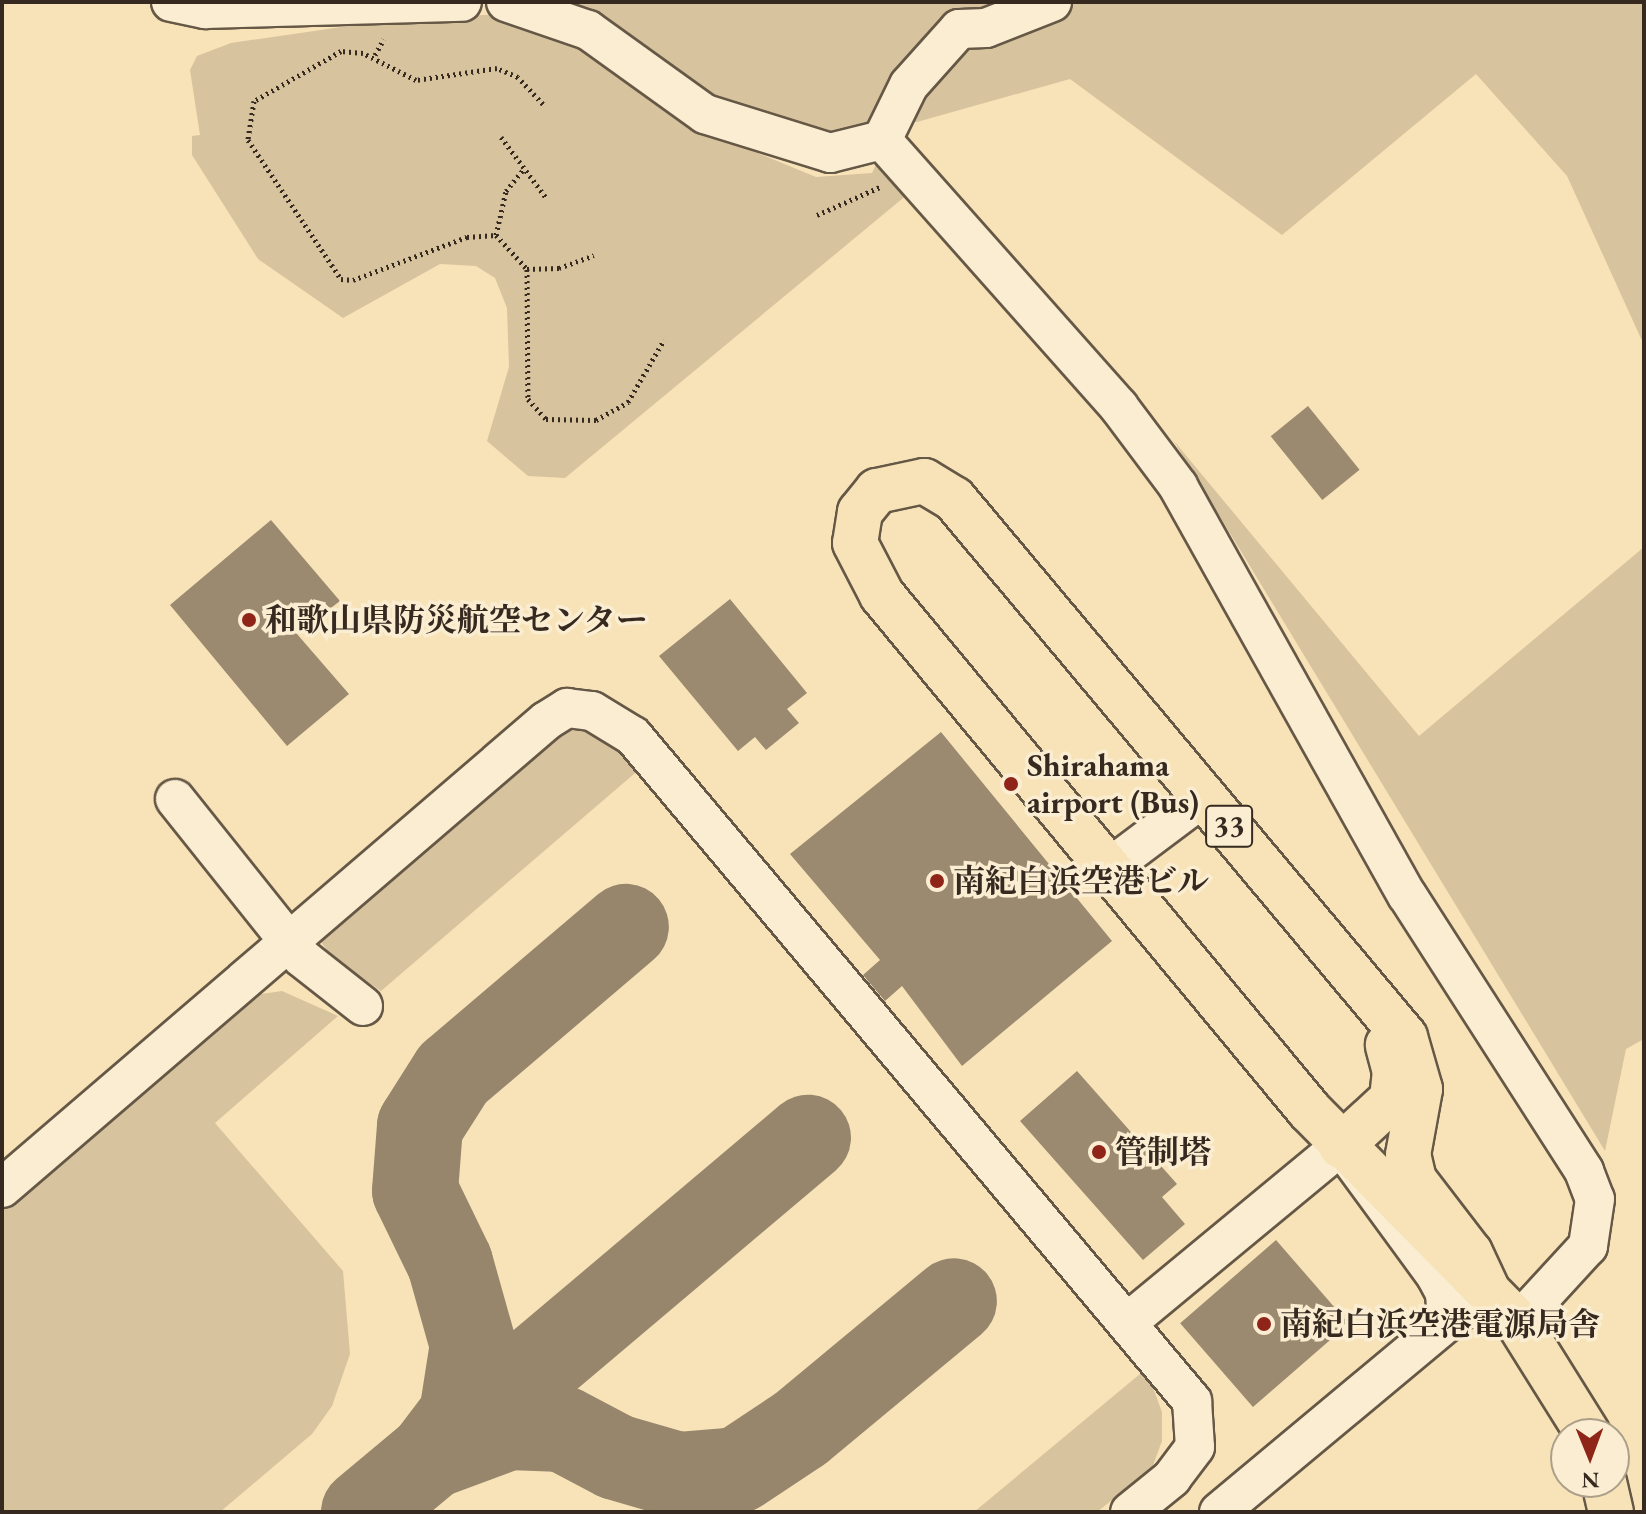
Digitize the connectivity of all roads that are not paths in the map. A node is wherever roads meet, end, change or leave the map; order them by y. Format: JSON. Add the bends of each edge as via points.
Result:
{"nodes":[{"id":1,"x":171,"y":2,"type":"edge"},
{"id":2,"x":462,"y":2,"type":"edge"},
{"id":3,"x":506,"y":2,"type":"edge"},
{"id":4,"x":1052,"y":2,"type":"edge"},
{"id":5,"x":882,"y":140,"type":"junction"},
{"id":6,"x":1205,"y":796,"type":"junction"},
{"id":7,"x":175,"y":799,"type":"dead end"},
{"id":8,"x":1109,"y":868,"type":"junction"},
{"id":9,"x":288,"y":939,"type":"junction"},
{"id":10,"x":1351,"y":971,"type":"junction"},
{"id":11,"x":363,"y":1006,"type":"dead end"},
{"id":12,"x":1341,"y":1146,"type":"junction"},
{"id":13,"x":2,"y":1188,"type":"edge"},
{"id":14,"x":1487,"y":1289,"type":"junction"},
{"id":15,"x":1128,"y":1322,"type":"junction"},
{"id":16,"x":1447,"y":1322,"type":"junction"},
{"id":17,"x":1518,"y":1322,"type":"junction"},
{"id":18,"x":1578,"y":1418,"type":"edge"},
{"id":19,"x":1130,"y":1512,"type":"edge"},
{"id":20,"x":1219,"y":1512,"type":"edge"}],
"edges":[{"from":1,"to":2,"type":"street","via":[[234,9]]},
{"from":3,"to":5,"type":"street","via":[[588,30],[672,95],[743,129],[830,153]]},
{"from":4,"to":5,"type":"street","via":[[986,28],[959,29],[909,85]]},
{"from":5,"to":17,"type":"street","via":[[1119,407],[1178,486],[1407,895],[1584,1171],[1595,1199],[1588,1246]]},
{"from":6,"to":8,"type":"street"},
{"from":6,"to":8,"type":"main road","number":"33","via":[[954,499],[924,481],[877,491],[860,512],[855,543],[882,595]]},
{"from":6,"to":10,"type":"main road","number":"33"},
{"from":7,"to":9,"type":"street"},
{"from":8,"to":12,"type":"main road","number":"33"},
{"from":9,"to":11,"type":"street"},
{"from":9,"to":13,"type":"street"},
{"from":9,"to":15,"type":"street","via":[[546,721],[567,708],[613,718]]},
{"from":10,"to":12,"type":"main road","via":[[1393,1057],[1394,1088],[1386,1107]]},
{"from":10,"to":14,"type":"main road","number":"33","via":[[1415,1060],[1420,1100],[1408,1155],[1414,1180],[1470,1253]]},
{"from":12,"to":14,"type":"main road","number":"33","via":[[1368,1165],[1466,1276]]},
{"from":12,"to":15,"type":"street"},
{"from":12,"to":16,"type":"street","via":[[1436,1276],[1445,1293]]},
{"from":14,"to":16,"type":"street"},
{"from":14,"to":17,"type":"main road","number":"33"},
{"from":15,"to":19,"type":"street","via":[[1192,1401],[1198,1430],[1195,1447],[1172,1478]]},
{"from":16,"to":20,"type":"street"},
{"from":17,"to":18,"type":"main road","number":"33"}]}
